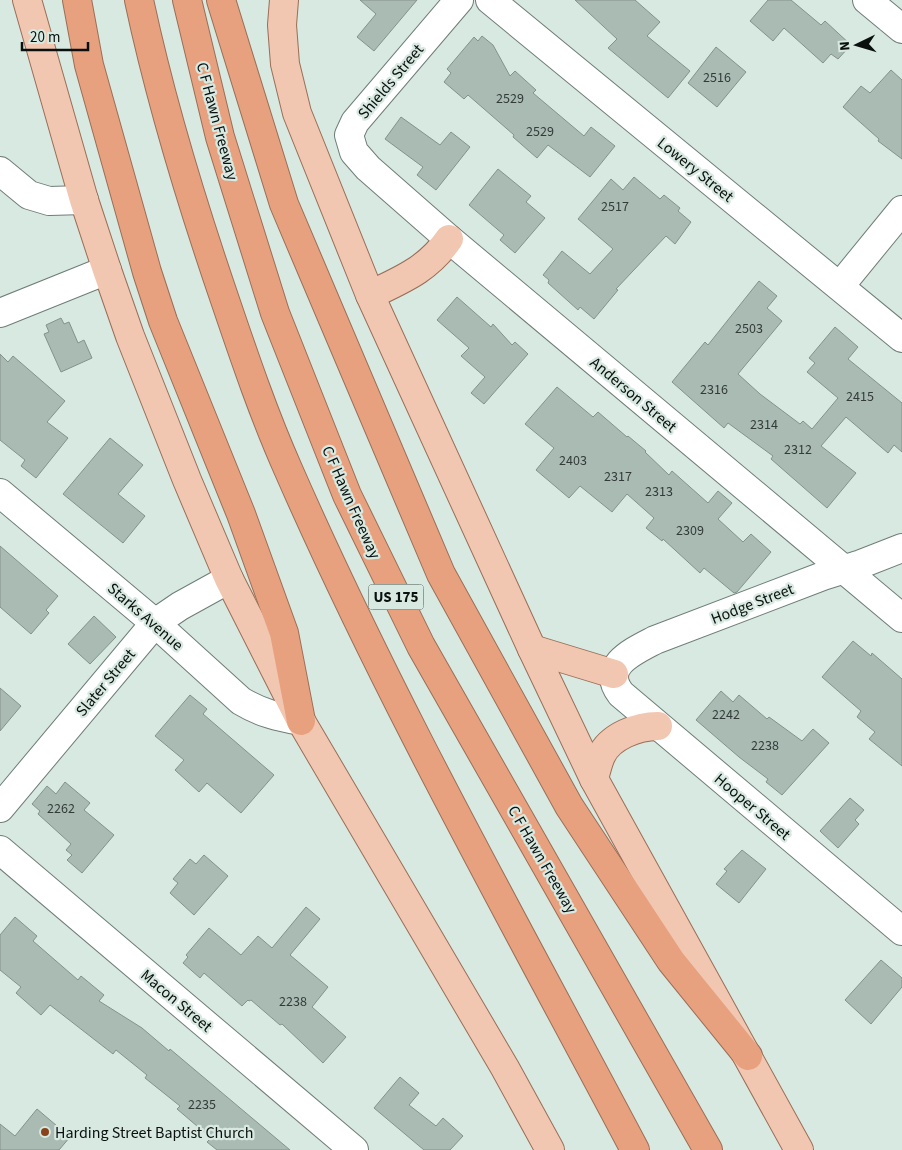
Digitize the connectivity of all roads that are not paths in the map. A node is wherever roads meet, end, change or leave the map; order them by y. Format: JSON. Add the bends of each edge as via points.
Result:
{"nodes":[{"id":1,"x":26,"y":0,"type":"edge"},
{"id":2,"x":139,"y":0,"type":"edge"},
{"id":3,"x":187,"y":0,"type":"edge"},
{"id":4,"x":221,"y":0,"type":"edge"},
{"id":5,"x":284,"y":0,"type":"edge"},
{"id":6,"x":459,"y":0,"type":"edge"},
{"id":7,"x":490,"y":0,"type":"edge"},
{"id":8,"x":867,"y":0,"type":"edge"},
{"id":9,"x":78,"y":6,"type":"edge"},
{"id":10,"x":902,"y":29,"type":"edge"},
{"id":11,"x":368,"y":168,"type":"joint"},
{"id":12,"x":0,"y":171,"type":"edge"},
{"id":13,"x":84,"y":200,"type":"junction"},
{"id":14,"x":902,"y":210,"type":"edge"},
{"id":15,"x":448,"y":239,"type":"junction"},
{"id":16,"x":107,"y":270,"type":"junction"},
{"id":17,"x":840,"y":286,"type":"junction"},
{"id":18,"x":370,"y":295,"type":"junction"},
{"id":19,"x":0,"y":313,"type":"edge"},
{"id":20,"x":902,"y":338,"type":"edge"},
{"id":21,"x":0,"y":492,"type":"edge"},
{"id":22,"x":902,"y":548,"type":"edge"},
{"id":23,"x":843,"y":569,"type":"junction"},
{"id":24,"x":229,"y":579,"type":"junction"},
{"id":25,"x":902,"y":618,"type":"edge"},
{"id":26,"x":155,"y":622,"type":"junction"},
{"id":27,"x":532,"y":649,"type":"junction"},
{"id":28,"x":620,"y":666,"type":"junction"},
{"id":29,"x":301,"y":721,"type":"junction"},
{"id":30,"x":658,"y":726,"type":"junction"},
{"id":31,"x":594,"y":779,"type":"junction"},
{"id":32,"x":0,"y":808,"type":"edge"},
{"id":33,"x":0,"y":850,"type":"edge"},
{"id":34,"x":902,"y":931,"type":"edge"},
{"id":35,"x":748,"y":1056,"type":"junction"},
{"id":36,"x":354,"y":1150,"type":"edge"},
{"id":37,"x":550,"y":1150,"type":"edge"},
{"id":38,"x":635,"y":1150,"type":"edge"},
{"id":39,"x":708,"y":1150,"type":"edge"},
{"id":40,"x":799,"y":1150,"type":"edge"}],
"edges":[{"from":1,"to":13,"type":"main road"},
{"from":2,"to":38,"type":"highway","number":"US 175","via":[[161,95],[192,198],[250,373],[287,467],[427,758]]},
{"from":3,"to":39,"type":"highway","name":"C F Hawn Freeway","number":"US 175","via":[[220,137],[275,313],[347,495],[421,646]]},
{"from":4,"to":35,"type":"highway","via":[[284,204],[441,574],[570,806],[671,961]]},
{"from":5,"to":18,"type":"main road","via":[[285,64],[297,113]]},
{"from":6,"to":11,"type":"street","name":"Shields Street","via":[[355,122],[350,135],[354,152]]},
{"from":7,"to":17,"type":"street","name":"Lowery Street"},
{"from":8,"to":10,"type":"street"},
{"from":9,"to":29,"type":"highway","via":[[91,73],[147,272],[284,633]]},
{"from":11,"to":15,"type":"street","name":"Anderson Street"},
{"from":12,"to":13,"type":"street","via":[[29,195],[49,200]]},
{"from":13,"to":16,"type":"main road"},
{"from":14,"to":17,"type":"street"},
{"from":15,"to":18,"type":"main road","via":[[438,254],[422,268]]},
{"from":15,"to":23,"type":"street","name":"Anderson Street"},
{"from":16,"to":19,"type":"street"},
{"from":16,"to":24,"type":"main road","via":[[130,336]]},
{"from":17,"to":20,"type":"street","name":"Lowery Street"},
{"from":18,"to":27,"type":"main road"},
{"from":21,"to":26,"type":"street","name":"Starks Avenue"},
{"from":22,"to":23,"type":"street","name":"Hodge Street"},
{"from":23,"to":25,"type":"street","name":"Anderson Street"},
{"from":23,"to":28,"type":"street","name":"Hodge Street","via":[[655,640]]},
{"from":24,"to":26,"type":"street","name":"Slater Street"},
{"from":24,"to":29,"type":"main road"},
{"from":26,"to":29,"type":"street","name":"Starks Avenue","via":[[241,701],[257,711]]},
{"from":26,"to":32,"type":"street","name":"Slater Street"},
{"from":27,"to":28,"type":"main road","via":[[578,663]]},
{"from":27,"to":31,"type":"main road"},
{"from":28,"to":30,"type":"street","name":"Hooper Street","via":[[615,686]]},
{"from":29,"to":37,"type":"main road"},
{"from":30,"to":31,"type":"main road","via":[[634,730],[612,742],[601,756]]},
{"from":30,"to":34,"type":"street","name":"Hooper Street"},
{"from":31,"to":35,"type":"main road"},
{"from":33,"to":36,"type":"street","name":"Macon Street"},
{"from":35,"to":40,"type":"main road"}]}
